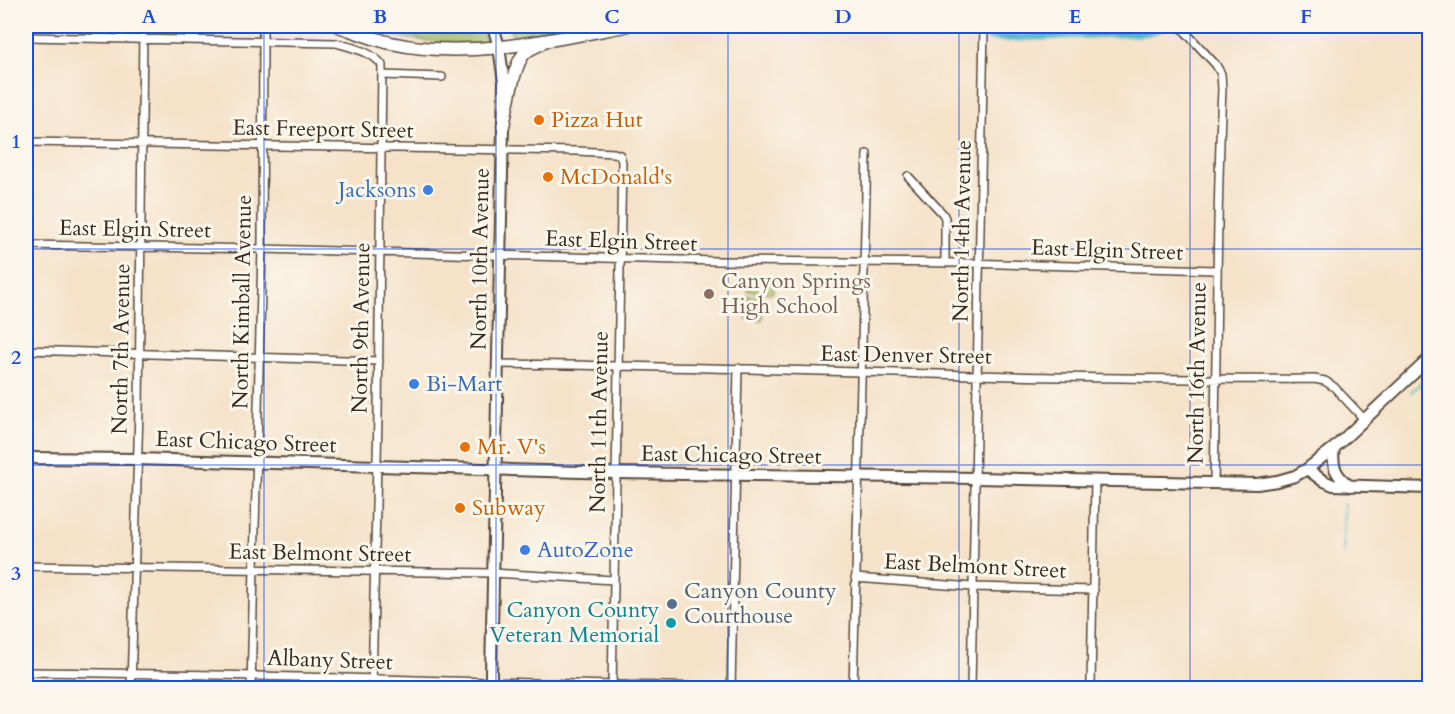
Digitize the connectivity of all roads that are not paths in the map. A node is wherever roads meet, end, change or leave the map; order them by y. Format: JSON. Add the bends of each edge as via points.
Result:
{"nodes":[{"id":1,"x":143,"y":26,"type":"edge"},
{"id":2,"x":261,"y":26,"type":"edge"},
{"id":3,"x":339,"y":26,"type":"edge"},
{"id":4,"x":493,"y":26,"type":"edge"},
{"id":5,"x":625,"y":26,"type":"edge"},
{"id":6,"x":984,"y":26,"type":"edge"},
{"id":7,"x":1180,"y":26,"type":"edge"},
{"id":8,"x":26,"y":37,"type":"edge"},
{"id":9,"x":552,"y":39,"type":"junction"},
{"id":10,"x":144,"y":40,"type":"junction"},
{"id":11,"x":263,"y":42,"type":"junction"},
{"id":12,"x":499,"y":47,"type":"junction"},
{"id":13,"x":382,"y":75,"type":"junction"},
{"id":14,"x":442,"y":77,"type":"dead end"},
{"id":15,"x":503,"y":126,"type":"junction"},
{"id":16,"x":26,"y":142,"type":"edge"},
{"id":17,"x":142,"y":144,"type":"junction"},
{"id":18,"x":262,"y":146,"type":"junction"},
{"id":19,"x":381,"y":148,"type":"junction"},
{"id":20,"x":502,"y":150,"type":"junction"},
{"id":21,"x":867,"y":154,"type":"dead end"},
{"id":22,"x":620,"y":155,"type":"joint"},
{"id":23,"x":908,"y":176,"type":"dead end"},
{"id":24,"x":26,"y":245,"type":"edge"},
{"id":25,"x":141,"y":247,"type":"junction"},
{"id":26,"x":262,"y":249,"type":"junction"},
{"id":27,"x":380,"y":252,"type":"junction"},
{"id":28,"x":500,"y":255,"type":"junction"},
{"id":29,"x":620,"y":258,"type":"junction"},
{"id":30,"x":864,"y":262,"type":"junction"},
{"id":31,"x":945,"y":263,"type":"junction"},
{"id":32,"x":979,"y":264,"type":"junction"},
{"id":33,"x":1216,"y":270,"type":"junction"},
{"id":34,"x":26,"y":350,"type":"edge"},
{"id":35,"x":139,"y":353,"type":"junction"},
{"id":36,"x":259,"y":358,"type":"junction"},
{"id":37,"x":1430,"y":358,"type":"edge"},
{"id":38,"x":379,"y":361,"type":"junction"},
{"id":39,"x":497,"y":364,"type":"junction"},
{"id":40,"x":617,"y":365,"type":"junction"},
{"id":41,"x":738,"y":369,"type":"junction"},
{"id":42,"x":861,"y":372,"type":"junction"},
{"id":43,"x":977,"y":375,"type":"junction"},
{"id":44,"x":1216,"y":379,"type":"junction"},
{"id":45,"x":1364,"y":419,"type":"junction"},
{"id":46,"x":1334,"y":448,"type":"junction"},
{"id":47,"x":26,"y":458,"type":"edge"},
{"id":48,"x":137,"y":459,"type":"junction"},
{"id":49,"x":256,"y":462,"type":"junction"},
{"id":50,"x":377,"y":465,"type":"junction"},
{"id":51,"x":495,"y":469,"type":"junction"},
{"id":52,"x":1307,"y":469,"type":"junction"},
{"id":53,"x":616,"y":473,"type":"junction"},
{"id":54,"x":735,"y":474,"type":"junction"},
{"id":55,"x":858,"y":476,"type":"junction"},
{"id":56,"x":975,"y":478,"type":"junction"},
{"id":57,"x":1095,"y":480,"type":"junction"},
{"id":58,"x":1214,"y":483,"type":"junction"},
{"id":59,"x":1351,"y":486,"type":"junction"},
{"id":60,"x":1430,"y":488,"type":"edge"},
{"id":61,"x":26,"y":566,"type":"edge"},
{"id":62,"x":135,"y":568,"type":"junction"},
{"id":63,"x":254,"y":570,"type":"junction"},
{"id":64,"x":375,"y":571,"type":"junction"},
{"id":65,"x":493,"y":573,"type":"junction"},
{"id":66,"x":855,"y":578,"type":"junction"},
{"id":67,"x":614,"y":580,"type":"junction"},
{"id":68,"x":973,"y":587,"type":"junction"},
{"id":69,"x":1094,"y":590,"type":"junction"},
{"id":70,"x":26,"y":672,"type":"edge"},
{"id":71,"x":131,"y":673,"type":"junction"},
{"id":72,"x":251,"y":676,"type":"junction"},
{"id":73,"x":372,"y":680,"type":"junction"},
{"id":74,"x":612,"y":687,"type":"edge"},
{"id":75,"x":131,"y":688,"type":"edge"},
{"id":76,"x":251,"y":688,"type":"edge"},
{"id":77,"x":372,"y":688,"type":"edge"},
{"id":78,"x":491,"y":688,"type":"edge"},
{"id":79,"x":731,"y":688,"type":"edge"},
{"id":80,"x":778,"y":688,"type":"edge"},
{"id":81,"x":853,"y":688,"type":"edge"},
{"id":82,"x":971,"y":688,"type":"edge"},
{"id":83,"x":1088,"y":688,"type":"edge"}],
"edges":[{"from":1,"to":10,"type":"street","name":"North 7th Avenue"},
{"from":2,"to":11,"type":"street","name":"North Kimball Avenue"},
{"from":3,"to":12,"type":"highway","via":[[415,47]]},
{"from":4,"to":12,"type":"street","name":"North 10th Avenue"},
{"from":5,"to":9,"type":"highway"},
{"from":6,"to":32,"type":"street","name":"North 14th Avenue"},
{"from":7,"to":33,"type":"street","name":"North 16th Avenue","via":[[1221,74]]},
{"from":8,"to":10,"type":"street"},
{"from":9,"to":12,"type":"highway"},
{"from":9,"to":15,"type":"highway","via":[[520,59]]},
{"from":10,"to":11,"type":"street"},
{"from":10,"to":17,"type":"street","name":"North 7th Avenue"},
{"from":11,"to":13,"type":"street","via":[[348,46],[377,59]]},
{"from":11,"to":18,"type":"street","name":"North Kimball Avenue"},
{"from":12,"to":15,"type":"street","name":"North 10th Avenue","via":[[504,82]]},
{"from":13,"to":14,"type":"street"},
{"from":13,"to":19,"type":"street","name":"North 9th Avenue"},
{"from":15,"to":20,"type":"street","name":"North 10th Avenue"},
{"from":16,"to":17,"type":"street","name":"East Freeport Street"},
{"from":17,"to":18,"type":"street","name":"East Freeport Street"},
{"from":17,"to":25,"type":"street","name":"North 7th Avenue"},
{"from":18,"to":19,"type":"street","name":"East Freeport Street"},
{"from":18,"to":26,"type":"street","name":"North Kimball Avenue"},
{"from":19,"to":20,"type":"street","name":"East Freeport Street"},
{"from":19,"to":27,"type":"street","name":"North 9th Avenue"},
{"from":20,"to":22,"type":"street","name":"East Freeport Street"},
{"from":20,"to":28,"type":"street","name":"North 10th Avenue"},
{"from":21,"to":30,"type":"street"},
{"from":22,"to":29,"type":"street","name":"North 11th Avenue"},
{"from":23,"to":31,"type":"street","via":[[943,213]]},
{"from":24,"to":25,"type":"street","name":"East Elgin Street"},
{"from":25,"to":26,"type":"street","name":"East Elgin Street"},
{"from":25,"to":35,"type":"street","name":"North 7th Avenue"},
{"from":26,"to":27,"type":"street","name":"East Elgin Street"},
{"from":26,"to":36,"type":"street","name":"North Kimball Avenue"},
{"from":27,"to":28,"type":"street","name":"East Elgin Street"},
{"from":27,"to":38,"type":"street","name":"North 9th Avenue"},
{"from":28,"to":29,"type":"street","name":"East Elgin Street"},
{"from":28,"to":39,"type":"street","name":"North 10th Avenue"},
{"from":29,"to":30,"type":"street","name":"East Elgin Street"},
{"from":29,"to":40,"type":"street","name":"North 11th Avenue"},
{"from":30,"to":31,"type":"street","name":"East Elgin Street"},
{"from":30,"to":42,"type":"street"},
{"from":31,"to":32,"type":"street","name":"East Elgin Street"},
{"from":32,"to":33,"type":"street","name":"East Elgin Street"},
{"from":32,"to":43,"type":"street","name":"North 14th Avenue"},
{"from":33,"to":44,"type":"street","name":"North 16th Avenue"},
{"from":34,"to":35,"type":"street"},
{"from":35,"to":36,"type":"street"},
{"from":35,"to":48,"type":"street","name":"North 7th Avenue"},
{"from":36,"to":38,"type":"street"},
{"from":36,"to":49,"type":"street","name":"North Kimball Avenue"},
{"from":37,"to":45,"type":"street","name":"East Chicago Street"},
{"from":38,"to":50,"type":"street","name":"North 9th Avenue"},
{"from":39,"to":40,"type":"street","name":"East Denver Street"},
{"from":39,"to":51,"type":"street","name":"North 10th Avenue"},
{"from":40,"to":41,"type":"street","name":"East Denver Street"},
{"from":40,"to":53,"type":"street","name":"North 11th Avenue"},
{"from":41,"to":42,"type":"street","name":"East Denver Street"},
{"from":41,"to":54,"type":"street"},
{"from":42,"to":43,"type":"street","name":"East Denver Street"},
{"from":42,"to":55,"type":"street"},
{"from":43,"to":44,"type":"street","name":"East Denver Street"},
{"from":43,"to":56,"type":"street","name":"North 14th Avenue"},
{"from":44,"to":45,"type":"street","name":"East Denver Street","via":[[1325,381]]},
{"from":44,"to":58,"type":"street","name":"North 16th Avenue"},
{"from":45,"to":46,"type":"street","name":"East Chicago Street"},
{"from":46,"to":52,"type":"street","name":"East Chicago Street"},
{"from":46,"to":59,"type":"street","via":[[1332,457],[1337,474]]},
{"from":47,"to":48,"type":"street","name":"East Chicago Street"},
{"from":48,"to":49,"type":"street","name":"East Chicago Street"},
{"from":48,"to":62,"type":"street","name":"North 7th Avenue"},
{"from":49,"to":50,"type":"street","name":"East Chicago Street"},
{"from":49,"to":63,"type":"street","name":"North Kimball Avenue"},
{"from":50,"to":51,"type":"street","name":"East Chicago Street"},
{"from":50,"to":64,"type":"street","name":"North 9th Avenue"},
{"from":51,"to":53,"type":"street","name":"East Chicago Street"},
{"from":51,"to":65,"type":"street","name":"North 10th Avenue"},
{"from":52,"to":58,"type":"street","name":"East Chicago Street","via":[[1266,484]]},
{"from":52,"to":59,"type":"street","via":[[1333,485]]},
{"from":53,"to":54,"type":"street","name":"East Chicago Street"},
{"from":53,"to":67,"type":"street","name":"North 11th Avenue"},
{"from":54,"to":55,"type":"street","name":"East Chicago Street"},
{"from":54,"to":79,"type":"street"},
{"from":55,"to":56,"type":"street","name":"East Chicago Street"},
{"from":55,"to":66,"type":"street"},
{"from":56,"to":57,"type":"street","name":"East Chicago Street"},
{"from":56,"to":68,"type":"street","name":"North 14th Avenue"},
{"from":57,"to":58,"type":"street","name":"East Chicago Street"},
{"from":57,"to":69,"type":"street"},
{"from":59,"to":60,"type":"street"},
{"from":61,"to":62,"type":"street","name":"East Belmont Street"},
{"from":62,"to":63,"type":"street","name":"East Belmont Street"},
{"from":62,"to":71,"type":"street","name":"North 7th Avenue"},
{"from":63,"to":64,"type":"street","name":"East Belmont Street"},
{"from":63,"to":72,"type":"street","name":"North Kimball Avenue"},
{"from":64,"to":65,"type":"street","name":"East Belmont Street"},
{"from":64,"to":73,"type":"street","name":"North 9th Avenue"},
{"from":65,"to":67,"type":"street","name":"East Belmont Street"},
{"from":65,"to":78,"type":"street","name":"North 10th Avenue","bridge":true},
{"from":66,"to":68,"type":"street","name":"East Belmont Street"},
{"from":66,"to":81,"type":"street"},
{"from":67,"to":74,"type":"street","name":"North 11th Avenue"},
{"from":68,"to":69,"type":"street","name":"East Belmont Street"},
{"from":68,"to":82,"type":"street","name":"North 14th Avenue"},
{"from":69,"to":83,"type":"street"},
{"from":70,"to":71,"type":"street","name":"Albany Street"},
{"from":71,"to":72,"type":"street","name":"Albany Street"},
{"from":71,"to":75,"type":"street","name":"North 7th Avenue"},
{"from":72,"to":73,"type":"street","name":"Albany Street"},
{"from":72,"to":76,"type":"street","name":"North Kimball Avenue"},
{"from":73,"to":74,"type":"street","name":"Albany Street"},
{"from":73,"to":77,"type":"street","name":"North 9th Avenue"},
{"from":74,"to":79,"type":"street","name":"Albany Street"},
{"from":79,"to":80,"type":"street","name":"Albany Street"}]}
